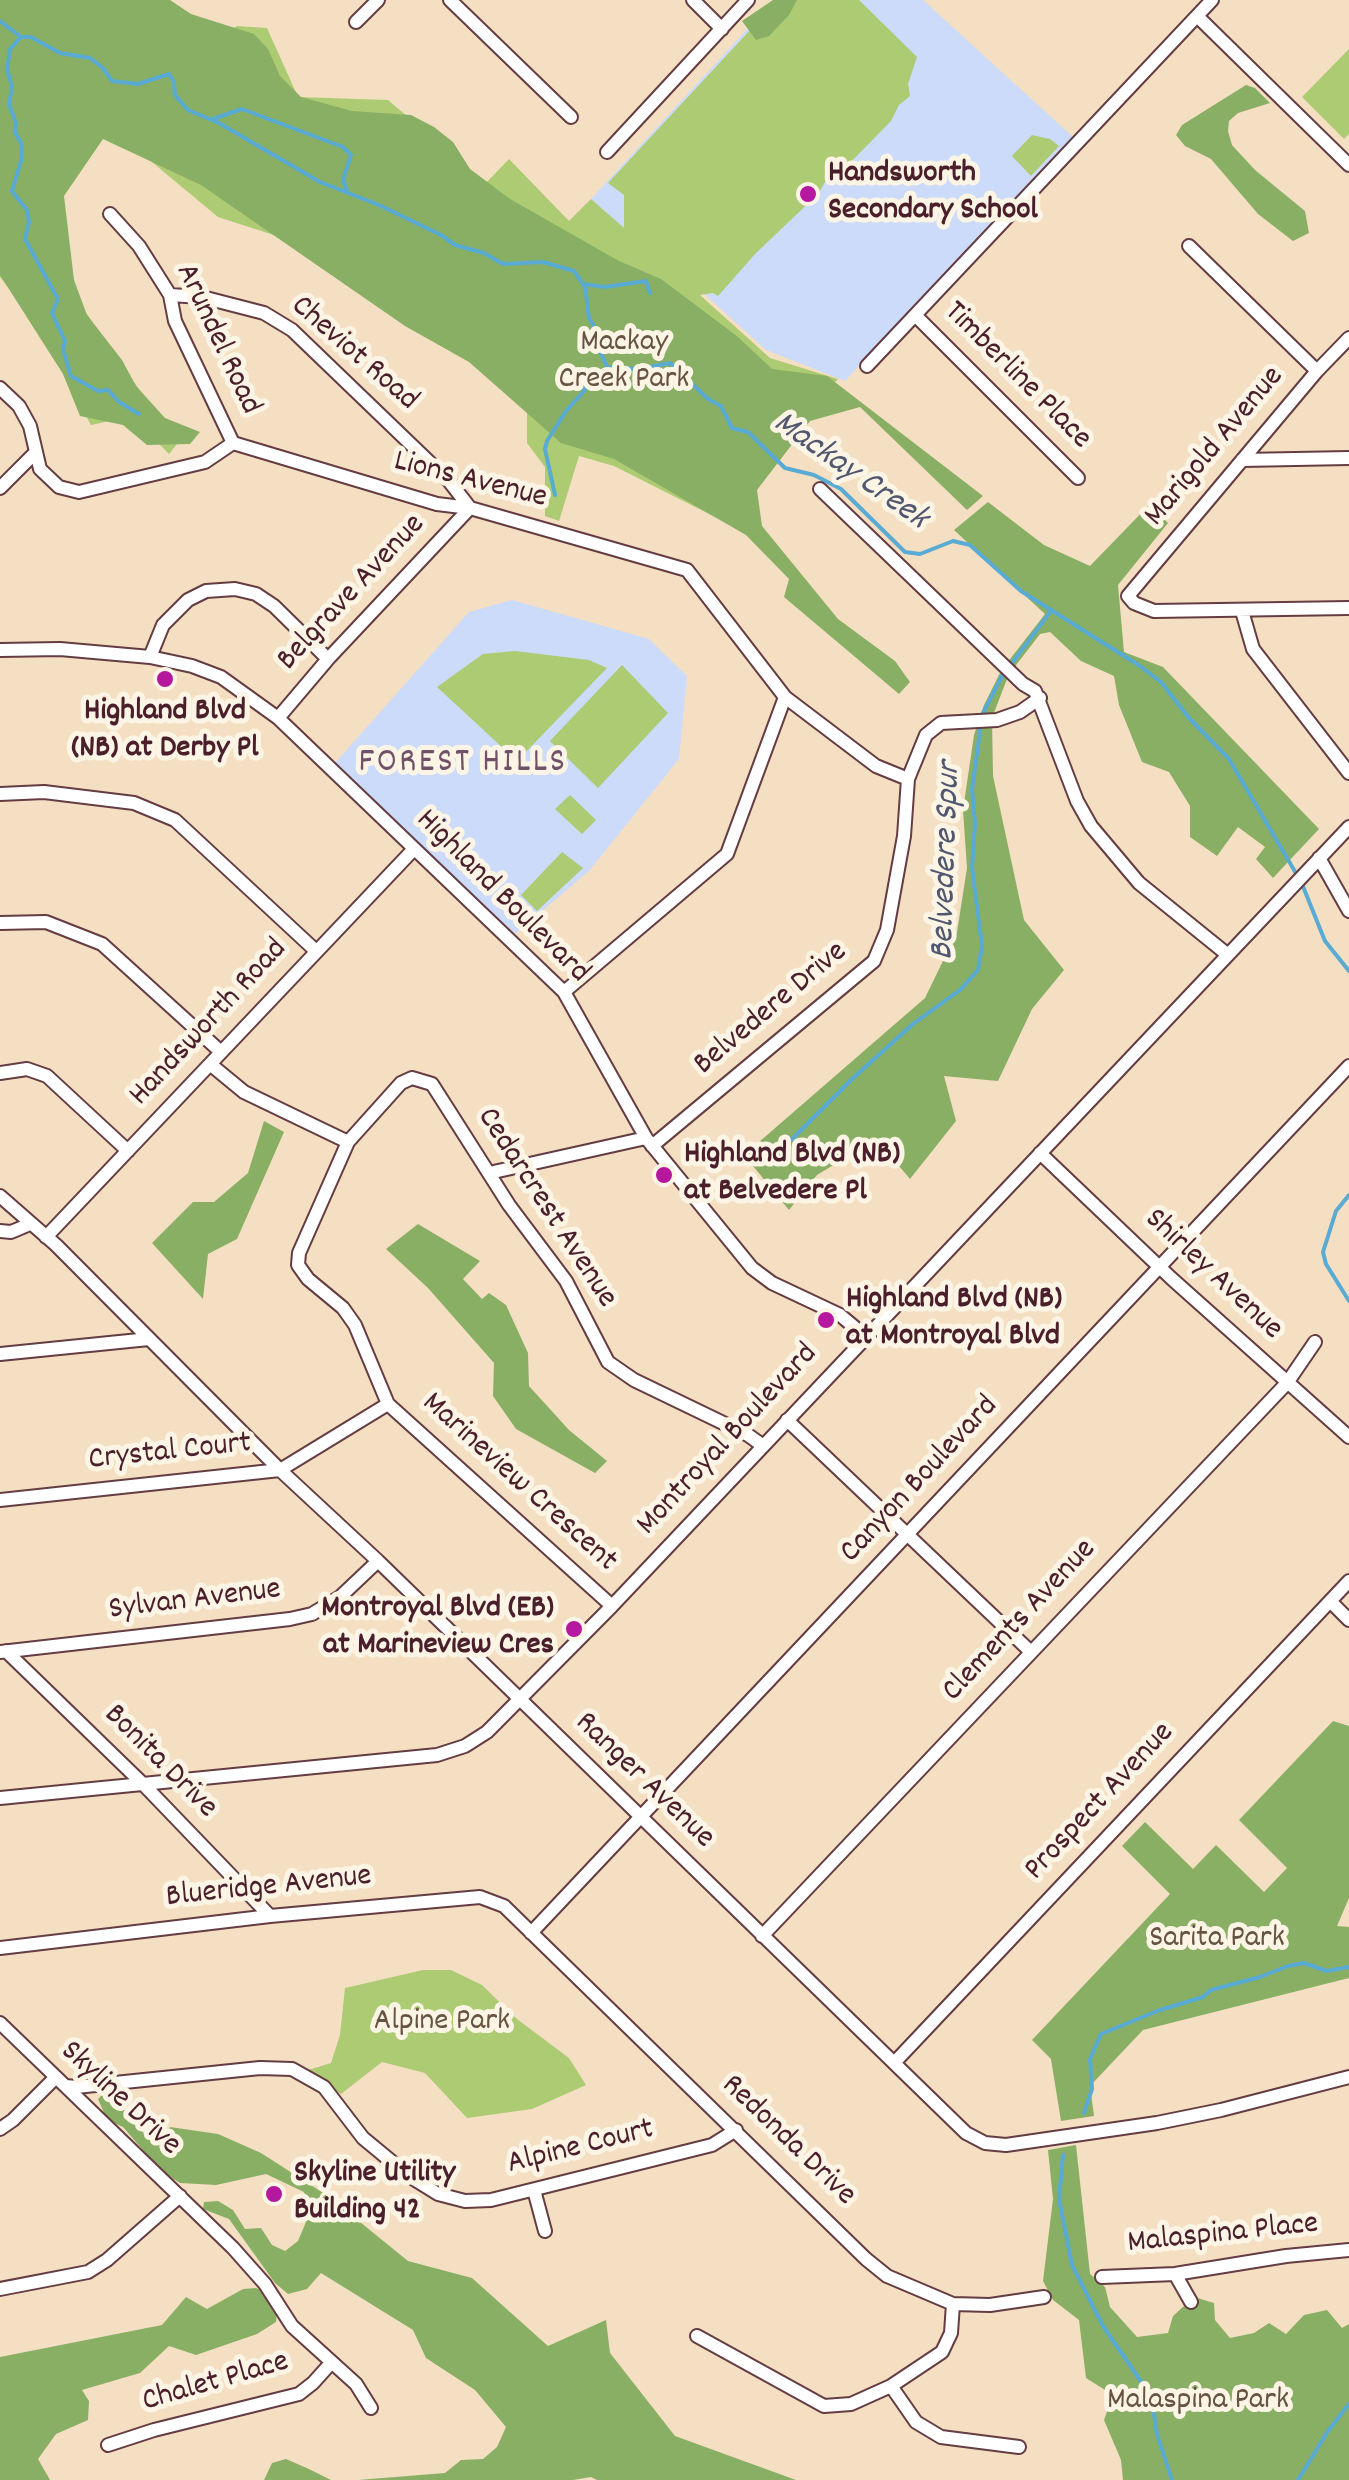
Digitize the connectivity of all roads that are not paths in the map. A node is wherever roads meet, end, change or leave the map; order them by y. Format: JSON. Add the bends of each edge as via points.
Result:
{"nodes":[{"id":1,"x":378,"y":0,"type":"edge"},
{"id":2,"x":450,"y":0,"type":"edge"},
{"id":3,"x":694,"y":0,"type":"edge"},
{"id":4,"x":748,"y":0,"type":"edge"},
{"id":5,"x":1212,"y":0,"type":"edge"},
{"id":6,"x":1197,"y":16,"type":"junction"},
{"id":7,"x":356,"y":22,"type":"dead end"},
{"id":8,"x":722,"y":29,"type":"junction"},
{"id":9,"x":571,"y":117,"type":"dead end"},
{"id":10,"x":607,"y":152,"type":"dead end"},
{"id":11,"x":1349,"y":166,"type":"edge"},
{"id":12,"x":110,"y":214,"type":"dead end"},
{"id":13,"x":1189,"y":246,"type":"dead end"},
{"id":14,"x":170,"y":295,"type":"junction"},
{"id":15,"x":915,"y":315,"type":"junction"},
{"id":16,"x":1349,"y":338,"type":"edge"},
{"id":17,"x":867,"y":366,"type":"dead end"},
{"id":18,"x":1317,"y":371,"type":"junction"},
{"id":19,"x":0,"y":388,"type":"edge"},
{"id":20,"x":234,"y":444,"type":"junction"},
{"id":21,"x":36,"y":452,"type":"junction"},
{"id":22,"x":1349,"y":458,"type":"edge"},
{"id":23,"x":1242,"y":460,"type":"junction"},
{"id":24,"x":1078,"y":478,"type":"dead end"},
{"id":25,"x":0,"y":488,"type":"edge"},
{"id":26,"x":820,"y":489,"type":"dead end"},
{"id":27,"x":470,"y":508,"type":"junction"},
{"id":28,"x":1349,"y":608,"type":"edge"},
{"id":29,"x":1242,"y":610,"type":"junction"},
{"id":30,"x":0,"y":650,"type":"edge"},
{"id":31,"x":150,"y":657,"type":"junction"},
{"id":32,"x":328,"y":659,"type":"junction"},
{"id":33,"x":785,"y":697,"type":"junction"},
{"id":34,"x":1040,"y":698,"type":"junction"},
{"id":35,"x":278,"y":718,"type":"junction"},
{"id":36,"x":1349,"y":772,"type":"edge"},
{"id":37,"x":908,"y":780,"type":"junction"},
{"id":38,"x":0,"y":794,"type":"edge"},
{"id":39,"x":1349,"y":827,"type":"edge"},
{"id":40,"x":414,"y":850,"type":"junction"},
{"id":41,"x":1320,"y":858,"type":"junction"},
{"id":42,"x":1349,"y":910,"type":"edge"},
{"id":43,"x":0,"y":923,"type":"edge"},
{"id":44,"x":316,"y":952,"type":"junction"},
{"id":45,"x":1228,"y":955,"type":"junction"},
{"id":46,"x":564,"y":992,"type":"junction"},
{"id":47,"x":220,"y":1052,"type":"junction"},
{"id":48,"x":210,"y":1064,"type":"junction"},
{"id":49,"x":1349,"y":1066,"type":"edge"},
{"id":50,"x":0,"y":1073,"type":"edge"},
{"id":51,"x":348,"y":1142,"type":"junction"},
{"id":52,"x":649,"y":1142,"type":"junction"},
{"id":53,"x":128,"y":1151,"type":"junction"},
{"id":54,"x":1040,"y":1152,"type":"junction"},
{"id":55,"x":489,"y":1173,"type":"junction"},
{"id":56,"x":0,"y":1196,"type":"edge"},
{"id":57,"x":30,"y":1224,"type":"junction"},
{"id":58,"x":0,"y":1231,"type":"edge"},
{"id":59,"x":46,"y":1236,"type":"junction"},
{"id":60,"x":1161,"y":1268,"type":"junction"},
{"id":61,"x":865,"y":1336,"type":"junction"},
{"id":62,"x":149,"y":1338,"type":"junction"},
{"id":63,"x":1315,"y":1342,"type":"dead end"},
{"id":64,"x":0,"y":1354,"type":"edge"},
{"id":65,"x":1287,"y":1383,"type":"junction"},
{"id":66,"x":388,"y":1404,"type":"junction"},
{"id":67,"x":787,"y":1420,"type":"junction"},
{"id":68,"x":1349,"y":1437,"type":"edge"},
{"id":69,"x":762,"y":1445,"type":"junction"},
{"id":70,"x":280,"y":1470,"type":"junction"},
{"id":71,"x":0,"y":1500,"type":"edge"},
{"id":72,"x":907,"y":1536,"type":"junction"},
{"id":73,"x":378,"y":1561,"type":"junction"},
{"id":74,"x":1349,"y":1581,"type":"edge"},
{"id":75,"x":1330,"y":1601,"type":"junction"},
{"id":76,"x":612,"y":1606,"type":"junction"},
{"id":77,"x":1349,"y":1620,"type":"edge"},
{"id":78,"x":3,"y":1652,"type":"edge"},
{"id":79,"x":1031,"y":1652,"type":"junction"},
{"id":80,"x":520,"y":1701,"type":"junction"},
{"id":81,"x":142,"y":1784,"type":"junction"},
{"id":82,"x":0,"y":1798,"type":"edge"},
{"id":83,"x":640,"y":1818,"type":"junction"},
{"id":84,"x":270,"y":1916,"type":"junction"},
{"id":85,"x":531,"y":1933,"type":"junction"},
{"id":86,"x":762,"y":1936,"type":"junction"},
{"id":87,"x":0,"y":1948,"type":"edge"},
{"id":88,"x":0,"y":2024,"type":"edge"},
{"id":89,"x":894,"y":2063,"type":"junction"},
{"id":90,"x":1349,"y":2077,"type":"edge"},
{"id":91,"x":60,"y":2082,"type":"junction"},
{"id":92,"x":0,"y":2129,"type":"edge"},
{"id":93,"x":736,"y":2130,"type":"junction"},
{"id":94,"x":534,"y":2190,"type":"junction"},
{"id":95,"x":180,"y":2196,"type":"junction"},
{"id":96,"x":545,"y":2231,"type":"dead end"},
{"id":97,"x":1349,"y":2250,"type":"edge"},
{"id":98,"x":1175,"y":2274,"type":"junction"},
{"id":99,"x":1102,"y":2278,"type":"dead end"},
{"id":100,"x":0,"y":2289,"type":"edge"},
{"id":101,"x":1044,"y":2297,"type":"dead end"},
{"id":102,"x":1191,"y":2302,"type":"dead end"},
{"id":103,"x":954,"y":2304,"type":"junction"},
{"id":104,"x":697,"y":2336,"type":"dead end"},
{"id":105,"x":331,"y":2362,"type":"junction"},
{"id":106,"x":890,"y":2386,"type":"junction"},
{"id":107,"x":371,"y":2408,"type":"dead end"},
{"id":108,"x":108,"y":2445,"type":"dead end"},
{"id":109,"x":1018,"y":2447,"type":"dead end"}],
"edges":[{"from":1,"to":7,"type":"street"},
{"from":2,"to":9,"type":"street"},
{"from":3,"to":8,"type":"street"},
{"from":4,"to":8,"type":"street"},
{"from":5,"to":6,"type":"street"},
{"from":6,"to":11,"type":"street"},
{"from":6,"to":15,"type":"street"},
{"from":8,"to":10,"type":"street"},
{"from":12,"to":14,"type":"street","name":"Arundel Road","via":[[140,246]]},
{"from":13,"to":18,"type":"street"},
{"from":14,"to":20,"type":"street","name":"Arundel Road","via":[[175,321]]},
{"from":14,"to":27,"type":"street","name":"Cheviot Road","via":[[264,313],[292,330]]},
{"from":15,"to":17,"type":"street"},
{"from":15,"to":24,"type":"street","name":"Timberline Place"},
{"from":16,"to":18,"type":"street","name":"Marigold Avenue"},
{"from":18,"to":23,"type":"street","name":"Marigold Avenue"},
{"from":19,"to":21,"type":"street","via":[[30,426]]},
{"from":20,"to":21,"type":"street","via":[[206,462],[79,492],[59,487],[40,469]]},
{"from":20,"to":27,"type":"street","name":"Lions Avenue"},
{"from":21,"to":25,"type":"street"},
{"from":22,"to":23,"type":"street"},
{"from":23,"to":29,"type":"street","name":"Marigold Avenue","via":[[1128,596],[1154,611]]},
{"from":26,"to":34,"type":"street"},
{"from":27,"to":32,"type":"street","name":"Belgrave Avenue"},
{"from":27,"to":33,"type":"street","name":"Lions Avenue","via":[[688,570]]},
{"from":28,"to":29,"type":"street"},
{"from":29,"to":36,"type":"street","via":[[1262,662]]},
{"from":30,"to":31,"type":"street","name":"Highland Boulevard"},
{"from":31,"to":32,"type":"street","via":[[163,626],[188,600],[235,589],[274,606]]},
{"from":31,"to":35,"type":"street","name":"Highland Boulevard","via":[[221,677]]},
{"from":32,"to":35,"type":"street","name":"Belgrave Avenue"},
{"from":33,"to":37,"type":"street","name":"Lions Avenue","via":[[876,766]]},
{"from":33,"to":46,"type":"street","via":[[727,854]]},
{"from":34,"to":37,"type":"street","name":"Belvedere Drive","via":[[997,720],[934,728]]},
{"from":34,"to":45,"type":"street","via":[[1091,826],[1139,884]]},
{"from":35,"to":40,"type":"street","name":"Highland Boulevard"},
{"from":37,"to":52,"type":"street","name":"Belvedere Drive","via":[[904,836],[874,961]]},
{"from":38,"to":44,"type":"street","via":[[44,792],[134,804],[175,820]]},
{"from":39,"to":41,"type":"street","name":"Montroyal Boulevard"},
{"from":40,"to":44,"type":"street","name":"Handsworth Road"},
{"from":40,"to":46,"type":"street","name":"Highland Boulevard"},
{"from":41,"to":42,"type":"street"},
{"from":41,"to":45,"type":"street","name":"Montroyal Boulevard"},
{"from":43,"to":47,"type":"street","via":[[46,922],[102,944]]},
{"from":44,"to":47,"type":"street","name":"Handsworth Road"},
{"from":45,"to":54,"type":"street","name":"Montroyal Boulevard"},
{"from":46,"to":52,"type":"street","name":"Highland Boulevard"},
{"from":47,"to":48,"type":"street","name":"Handsworth Road"},
{"from":48,"to":51,"type":"street","via":[[244,1092]]},
{"from":48,"to":53,"type":"street","name":"Handsworth Road"},
{"from":49,"to":60,"type":"street","name":"Canyon Boulevard"},
{"from":50,"to":53,"type":"street","via":[[26,1068],[47,1076]]},
{"from":51,"to":55,"type":"street","name":"Cedarcrest Avenue","via":[[412,1078],[432,1084]]},
{"from":51,"to":66,"type":"street","name":"Marineview Crescent","via":[[298,1265],[356,1326]]},
{"from":52,"to":55,"type":"street","name":"Belvedere Drive"},
{"from":52,"to":61,"type":"street","name":"Highland Boulevard","via":[[757,1273],[840,1315]]},
{"from":53,"to":59,"type":"street","name":"Handsworth Road"},
{"from":54,"to":60,"type":"street","name":"Shirley Avenue"},
{"from":54,"to":61,"type":"street","name":"Montroyal Boulevard"},
{"from":55,"to":69,"type":"street","name":"Cedarcrest Avenue","via":[[566,1281],[608,1362]]},
{"from":56,"to":57,"type":"street","name":"Ranger Avenue"},
{"from":57,"to":58,"type":"street"},
{"from":57,"to":59,"type":"street","name":"Ranger Avenue"},
{"from":59,"to":62,"type":"street","name":"Ranger Avenue"},
{"from":60,"to":65,"type":"street","name":"Shirley Avenue"},
{"from":60,"to":72,"type":"street","name":"Canyon Boulevard"},
{"from":61,"to":67,"type":"street","name":"Montroyal Boulevard"},
{"from":62,"to":64,"type":"street"},
{"from":62,"to":70,"type":"street","name":"Ranger Avenue"},
{"from":63,"to":65,"type":"street","name":"Clements Avenue"},
{"from":65,"to":68,"type":"street","name":"Shirley Avenue"},
{"from":65,"to":79,"type":"street","name":"Clements Avenue"},
{"from":66,"to":70,"type":"street","name":"Crystal Court"},
{"from":66,"to":76,"type":"street","name":"Marineview Crescent"},
{"from":67,"to":69,"type":"street","name":"Montroyal Boulevard"},
{"from":67,"to":72,"type":"street"},
{"from":69,"to":76,"type":"street","name":"Montroyal Boulevard"},
{"from":70,"to":71,"type":"street","name":"Crystal Court"},
{"from":70,"to":73,"type":"street","name":"Ranger Avenue"},
{"from":72,"to":79,"type":"street"},
{"from":72,"to":83,"type":"street","name":"Canyon Boulevard"},
{"from":73,"to":78,"type":"street","name":"Sylvan Avenue","via":[[340,1597],[290,1620]]},
{"from":73,"to":80,"type":"street","name":"Ranger Avenue"},
{"from":74,"to":75,"type":"street","name":"Prospect Avenue"},
{"from":75,"to":77,"type":"street"},
{"from":75,"to":89,"type":"street","name":"Prospect Avenue"},
{"from":76,"to":80,"type":"street","name":"Montroyal Boulevard"},
{"from":78,"to":81,"type":"street","name":"Bonita Drive"},
{"from":79,"to":86,"type":"street","name":"Clements Avenue"},
{"from":80,"to":81,"type":"street","name":"Montroyal Boulevard","via":[[487,1732],[445,1753]]},
{"from":80,"to":83,"type":"street","name":"Ranger Avenue"},
{"from":81,"to":82,"type":"street","name":"Montroyal Boulevard"},
{"from":81,"to":84,"type":"street","name":"Bonita Drive"},
{"from":83,"to":85,"type":"street","name":"Canyon Boulevard"},
{"from":83,"to":86,"type":"street","name":"Ranger Avenue"},
{"from":84,"to":85,"type":"street","name":"Blueridge Avenue","via":[[480,1897],[504,1906]]},
{"from":84,"to":87,"type":"street","name":"Blueridge Avenue"},
{"from":85,"to":93,"type":"street","name":"Redonda Drive"},
{"from":86,"to":89,"type":"street","name":"Ranger Avenue"},
{"from":88,"to":91,"type":"street","name":"Skyline Drive"},
{"from":89,"to":90,"type":"street","name":"Ranger Avenue","via":[[966,2134],[996,2145],[1157,2123]]},
{"from":91,"to":92,"type":"street"},
{"from":91,"to":94,"type":"street","name":"Alpine Court","via":[[76,2088],[292,2069],[324,2087],[363,2138],[424,2187],[465,2201]]},
{"from":91,"to":95,"type":"street","name":"Skyline Drive"},
{"from":93,"to":94,"type":"street","name":"Alpine Court","via":[[712,2145]]},
{"from":93,"to":103,"type":"street","name":"Redonda Drive","via":[[866,2259],[906,2286]]},
{"from":94,"to":96,"type":"street"},
{"from":95,"to":100,"type":"street","name":"Skyline Drive","via":[[88,2272]]},
{"from":95,"to":105,"type":"street","name":"Chalet Place"},
{"from":97,"to":98,"type":"street","name":"Malaspina Place"},
{"from":98,"to":99,"type":"street","name":"Malaspina Place"},
{"from":98,"to":102,"type":"street"},
{"from":101,"to":103,"type":"street","name":"Redonda Drive"},
{"from":103,"to":106,"type":"street","via":[[952,2333],[942,2352]]},
{"from":104,"to":106,"type":"street","via":[[824,2406],[851,2404]]},
{"from":105,"to":107,"type":"street","name":"Chalet Place"},
{"from":105,"to":108,"type":"street","name":"Chalet Place","via":[[298,2394]]},
{"from":106,"to":109,"type":"street","via":[[916,2422],[941,2438]]}]}
